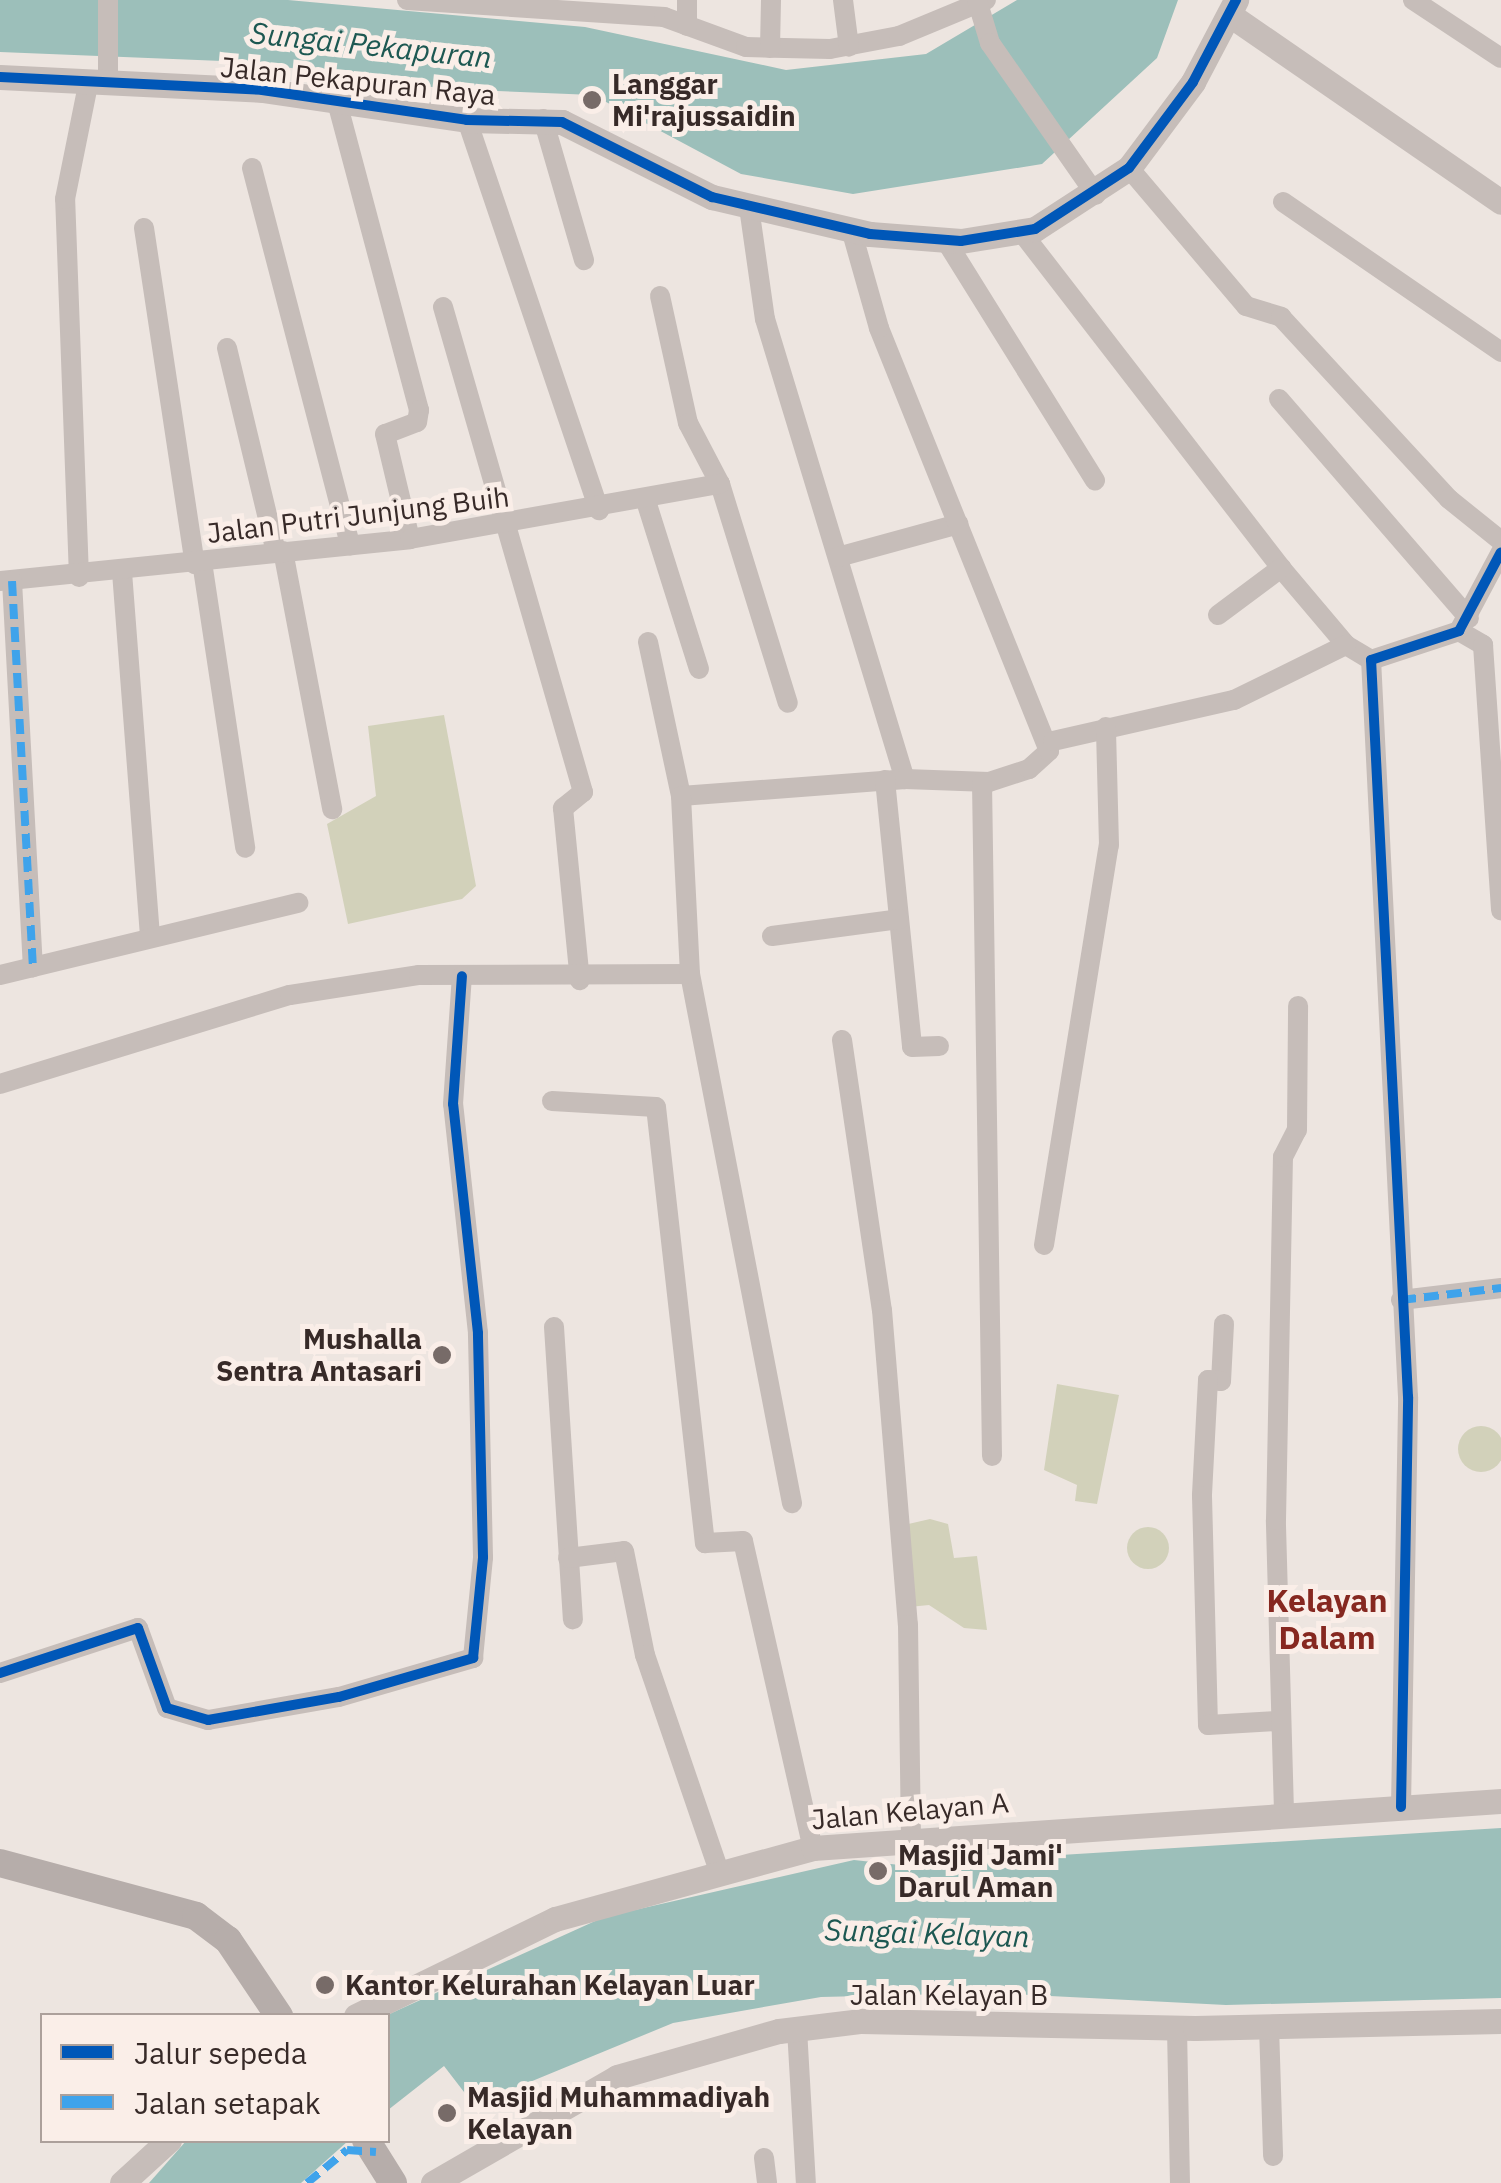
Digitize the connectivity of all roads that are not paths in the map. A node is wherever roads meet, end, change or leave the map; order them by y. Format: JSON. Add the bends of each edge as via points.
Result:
{"nodes":[{"id":1,"x":407,"y":0,"type":"edge"},
{"id":2,"x":687,"y":0,"type":"edge"},
{"id":3,"x":771,"y":0,"type":"edge"},
{"id":4,"x":842,"y":0,"type":"edge"},
{"id":5,"x":1413,"y":0,"type":"edge"},
{"id":6,"x":981,"y":2,"type":"edge"},
{"id":7,"x":107,"y":6,"type":"edge"},
{"id":8,"x":560,"y":6,"type":"edge"},
{"id":9,"x":1233,"y":7,"type":"edge"},
{"id":10,"x":687,"y":26,"type":"junction"},
{"id":11,"x":770,"y":48,"type":"junction"},
{"id":12,"x":849,"y":48,"type":"junction"},
{"id":13,"x":1501,"y":58,"type":"edge"},
{"id":14,"x":102,"y":73,"type":"junction"},
{"id":15,"x":0,"y":77,"type":"edge"},
{"id":16,"x":338,"y":102,"type":"junction"},
{"id":17,"x":467,"y":120,"type":"junction"},
{"id":18,"x":542,"y":120,"type":"junction"},
{"id":19,"x":252,"y":168,"type":"dead end"},
{"id":20,"x":1129,"y":168,"type":"junction"},
{"id":21,"x":1090,"y":187,"type":"junction"},
{"id":22,"x":1282,"y":202,"type":"dead end"},
{"id":23,"x":1501,"y":202,"type":"edge"},
{"id":24,"x":749,"y":207,"type":"junction"},
{"id":25,"x":144,"y":228,"type":"dead end"},
{"id":26,"x":851,"y":228,"type":"junction"},
{"id":27,"x":1023,"y":234,"type":"junction"},
{"id":28,"x":946,"y":241,"type":"junction"},
{"id":29,"x":584,"y":260,"type":"dead end"},
{"id":30,"x":660,"y":296,"type":"dead end"},
{"id":31,"x":443,"y":307,"type":"dead end"},
{"id":32,"x":227,"y":348,"type":"dead end"},
{"id":33,"x":1501,"y":352,"type":"edge"},
{"id":34,"x":1279,"y":398,"type":"dead end"},
{"id":35,"x":1094,"y":480,"type":"dead end"},
{"id":36,"x":720,"y":484,"type":"junction"},
{"id":37,"x":646,"y":501,"type":"junction"},
{"id":38,"x":598,"y":510,"type":"junction"},
{"id":39,"x":510,"y":524,"type":"junction"},
{"id":40,"x":959,"y":524,"type":"junction"},
{"id":41,"x":410,"y":539,"type":"junction"},
{"id":42,"x":1501,"y":540,"type":"edge"},
{"id":43,"x":350,"y":545,"type":"junction"},
{"id":44,"x":279,"y":552,"type":"junction"},
{"id":45,"x":1501,"y":552,"type":"edge"},
{"id":46,"x":838,"y":557,"type":"junction"},
{"id":47,"x":198,"y":563,"type":"junction"},
{"id":48,"x":1281,"y":568,"type":"junction"},
{"id":49,"x":122,"y":572,"type":"junction"},
{"id":50,"x":79,"y":577,"type":"junction"},
{"id":51,"x":6,"y":581,"type":"edge"},
{"id":52,"x":1218,"y":615,"type":"dead end"},
{"id":53,"x":1464,"y":625,"type":"junction"},
{"id":54,"x":648,"y":642,"type":"dead end"},
{"id":55,"x":1346,"y":644,"type":"junction"},
{"id":56,"x":1492,"y":646,"type":"edge"},
{"id":57,"x":1370,"y":660,"type":"junction"},
{"id":58,"x":699,"y":669,"type":"dead end"},
{"id":59,"x":788,"y":703,"type":"dead end"},
{"id":60,"x":1106,"y":727,"type":"junction"},
{"id":61,"x":1053,"y":742,"type":"junction"},
{"id":62,"x":895,"y":780,"type":"junction"},
{"id":63,"x":982,"y":782,"type":"junction"},
{"id":64,"x":681,"y":796,"type":"junction"},
{"id":65,"x":332,"y":809,"type":"dead end"},
{"id":66,"x":246,"y":848,"type":"dead end"},
{"id":67,"x":298,"y":903,"type":"dead end"},
{"id":68,"x":1501,"y":910,"type":"edge"},
{"id":69,"x":899,"y":919,"type":"junction"},
{"id":70,"x":150,"y":934,"type":"junction"},
{"id":71,"x":772,"y":936,"type":"dead end"},
{"id":72,"x":33,"y":966,"type":"junction"},
{"id":73,"x":690,"y":974,"type":"junction"},
{"id":74,"x":0,"y":975,"type":"edge"},
{"id":75,"x":462,"y":976,"type":"junction"},
{"id":76,"x":580,"y":980,"type":"junction"},
{"id":77,"x":1298,"y":1006,"type":"dead end"},
{"id":78,"x":842,"y":1040,"type":"dead end"},
{"id":79,"x":939,"y":1046,"type":"dead end"},
{"id":80,"x":0,"y":1084,"type":"edge"},
{"id":81,"x":552,"y":1101,"type":"dead end"},
{"id":82,"x":1044,"y":1245,"type":"dead end"},
{"id":83,"x":1501,"y":1288,"type":"edge"},
{"id":84,"x":1401,"y":1300,"type":"junction"},
{"id":85,"x":1224,"y":1324,"type":"dead end"},
{"id":86,"x":554,"y":1327,"type":"dead end"},
{"id":87,"x":992,"y":1456,"type":"dead end"},
{"id":88,"x":792,"y":1503,"type":"dead end"},
{"id":89,"x":568,"y":1558,"type":"junction"},
{"id":90,"x":573,"y":1619,"type":"dead end"},
{"id":91,"x":0,"y":1673,"type":"edge"},
{"id":92,"x":1278,"y":1721,"type":"junction"},
{"id":93,"x":1501,"y":1801,"type":"edge"},
{"id":94,"x":1400,"y":1807,"type":"junction"},
{"id":95,"x":1284,"y":1812,"type":"junction"},
{"id":96,"x":911,"y":1838,"type":"junction"},
{"id":97,"x":813,"y":1848,"type":"junction"},
{"id":98,"x":0,"y":1864,"type":"edge"},
{"id":99,"x":718,"y":1868,"type":"junction"},
{"id":100,"x":277,"y":2013,"type":"edge"},
{"id":101,"x":362,"y":2013,"type":"edge"},
{"id":102,"x":1501,"y":2022,"type":"edge"},
{"id":103,"x":1270,"y":2026,"type":"junction"},
{"id":104,"x":1178,"y":2028,"type":"junction"},
{"id":105,"x":797,"y":2029,"type":"junction"},
{"id":106,"x":166,"y":2143,"type":"edge"},
{"id":107,"x":368,"y":2143,"type":"edge"},
{"id":108,"x":1273,"y":2156,"type":"dead end"},
{"id":109,"x":764,"y":2158,"type":"dead end"},
{"id":110,"x":122,"y":2183,"type":"edge"},
{"id":111,"x":393,"y":2183,"type":"edge"},
{"id":112,"x":433,"y":2183,"type":"edge"},
{"id":113,"x":768,"y":2183,"type":"edge"},
{"id":114,"x":806,"y":2183,"type":"edge"},
{"id":115,"x":1180,"y":2183,"type":"edge"}],
"edges":[{"from":1,"to":8,"type":"street"},
{"from":2,"to":10,"type":"street"},
{"from":3,"to":11,"type":"street"},
{"from":4,"to":12,"type":"street"},
{"from":5,"to":13,"type":"street"},
{"from":6,"to":12,"type":"street"},
{"from":6,"to":21,"type":"street","via":[[990,43]]},
{"from":7,"to":14,"type":"street"},
{"from":8,"to":10,"type":"street"},
{"from":9,"to":20,"type":"street","name":"Jalan Pekapuran Raya"},
{"from":9,"to":23,"type":"street"},
{"from":10,"to":11,"type":"street"},
{"from":11,"to":12,"type":"street"},
{"from":14,"to":15,"type":"street","name":"Jalan Pekapuran Raya"},
{"from":14,"to":16,"type":"street","name":"Jalan Pekapuran Raya"},
{"from":14,"to":50,"type":"street","via":[[65,198]]},
{"from":16,"to":17,"type":"street","name":"Jalan Pekapuran Raya"},
{"from":16,"to":41,"type":"street","via":[[419,410],[417,422],[385,434]]},
{"from":17,"to":18,"type":"street","name":"Jalan Pekapuran Raya"},
{"from":17,"to":38,"type":"street"},
{"from":18,"to":24,"type":"street","name":"Jalan Pekapuran Raya"},
{"from":18,"to":29,"type":"street"},
{"from":19,"to":43,"type":"street"},
{"from":20,"to":21,"type":"street","name":"Jalan Pekapuran Raya"},
{"from":20,"to":42,"type":"street","via":[[1246,306],[1280,317],[1450,499]]},
{"from":21,"to":27,"type":"street","name":"Jalan Pekapuran Raya"},
{"from":22,"to":33,"type":"street"},
{"from":24,"to":26,"type":"street","name":"Jalan Pekapuran Raya"},
{"from":24,"to":46,"type":"street","via":[[765,319]]},
{"from":25,"to":47,"type":"street"},
{"from":26,"to":28,"type":"street","name":"Jalan Pekapuran Raya"},
{"from":26,"to":40,"type":"street","via":[[879,328]]},
{"from":27,"to":28,"type":"street","name":"Jalan Pekapuran Raya"},
{"from":27,"to":48,"type":"street"},
{"from":28,"to":35,"type":"street"},
{"from":30,"to":36,"type":"street","via":[[688,423]]},
{"from":31,"to":39,"type":"street"},
{"from":32,"to":44,"type":"street"},
{"from":34,"to":53,"type":"street"},
{"from":36,"to":37,"type":"street","name":"Jalan Putri Junjung Buih"},
{"from":36,"to":59,"type":"street"},
{"from":37,"to":38,"type":"street","name":"Jalan Putri Junjung Buih"},
{"from":37,"to":58,"type":"street"},
{"from":38,"to":39,"type":"street","name":"Jalan Putri Junjung Buih"},
{"from":39,"to":41,"type":"street","name":"Jalan Putri Junjung Buih"},
{"from":39,"to":76,"type":"street","via":[[583,792],[563,808]]},
{"from":40,"to":46,"type":"street"},
{"from":40,"to":61,"type":"street"},
{"from":41,"to":43,"type":"street","name":"Jalan Putri Junjung Buih"},
{"from":43,"to":44,"type":"street","name":"Jalan Putri Junjung Buih"},
{"from":44,"to":47,"type":"street","name":"Jalan Putri Junjung Buih"},
{"from":44,"to":65,"type":"street"},
{"from":45,"to":53,"type":"street"},
{"from":46,"to":62,"type":"street"},
{"from":47,"to":49,"type":"street","name":"Jalan Putri Junjung Buih"},
{"from":47,"to":66,"type":"street"},
{"from":48,"to":52,"type":"street"},
{"from":48,"to":55,"type":"street"},
{"from":49,"to":50,"type":"street","name":"Jalan Putri Junjung Buih"},
{"from":49,"to":70,"type":"street"},
{"from":50,"to":51,"type":"street","name":"Jalan Putri Junjung Buih"},
{"from":51,"to":72,"type":"street"},
{"from":53,"to":56,"type":"street"},
{"from":53,"to":57,"type":"street"},
{"from":54,"to":64,"type":"street"},
{"from":55,"to":57,"type":"street"},
{"from":55,"to":60,"type":"street","via":[[1234,700]]},
{"from":56,"to":68,"type":"street"},
{"from":57,"to":84,"type":"street"},
{"from":60,"to":61,"type":"street"},
{"from":60,"to":82,"type":"street","via":[[1110,845]]},
{"from":61,"to":63,"type":"street","via":[[1029,769]]},
{"from":62,"to":63,"type":"street"},
{"from":62,"to":64,"type":"street"},
{"from":62,"to":69,"type":"street"},
{"from":63,"to":87,"type":"street"},
{"from":64,"to":73,"type":"street"},
{"from":67,"to":70,"type":"street"},
{"from":69,"to":71,"type":"street"},
{"from":69,"to":79,"type":"street","via":[[912,1047]]},
{"from":70,"to":72,"type":"street"},
{"from":72,"to":74,"type":"street"},
{"from":73,"to":76,"type":"street"},
{"from":73,"to":88,"type":"street"},
{"from":75,"to":76,"type":"street"},
{"from":75,"to":80,"type":"street","via":[[290,995]]},
{"from":75,"to":91,"type":"street","via":[[453,1104],[478,1332],[483,1558],[474,1658],[338,1698],[208,1720],[166,1708],[138,1628]]},
{"from":77,"to":92,"type":"street","via":[[1298,1130],[1283,1156]]},
{"from":78,"to":96,"type":"street","via":[[882,1310],[908,1625]]},
{"from":81,"to":97,"type":"street","via":[[656,1107],[706,1543],[743,1541]]},
{"from":83,"to":84,"type":"street"},
{"from":84,"to":94,"type":"street","via":[[1408,1533]]},
{"from":85,"to":92,"type":"street","via":[[1221,1380],[1208,1380],[1202,1496],[1208,1725]]},
{"from":86,"to":89,"type":"street"},
{"from":89,"to":90,"type":"street"},
{"from":89,"to":99,"type":"street","via":[[624,1551],[646,1656]]},
{"from":92,"to":95,"type":"street"},
{"from":93,"to":94,"type":"street","name":"Jalan Kelayan A"},
{"from":94,"to":95,"type":"street","name":"Jalan Kelayan A"},
{"from":95,"to":96,"type":"street","name":"Jalan Kelayan A"},
{"from":96,"to":97,"type":"street","name":"Jalan Kelayan A"},
{"from":97,"to":99,"type":"street","name":"Jalan Kelayan A"},
{"from":98,"to":100,"type":"main road","via":[[196,1916],[228,1940]]},
{"from":99,"to":101,"type":"street","name":"Jalan Kelayan A","via":[[556,1918]]},
{"from":102,"to":103,"type":"street","name":"Jalan Kelayan B"},
{"from":103,"to":104,"type":"street","name":"Jalan Kelayan B"},
{"from":103,"to":108,"type":"street"},
{"from":104,"to":105,"type":"street","name":"Jalan Kelayan B","via":[[861,2021]]},
{"from":104,"to":115,"type":"street"},
{"from":105,"to":112,"type":"street","name":"Jalan Kelayan B","via":[[617,2077]]},
{"from":105,"to":114,"type":"street"},
{"from":106,"to":110,"type":"street"},
{"from":107,"to":111,"type":"main road"},
{"from":109,"to":113,"type":"street"}]}
